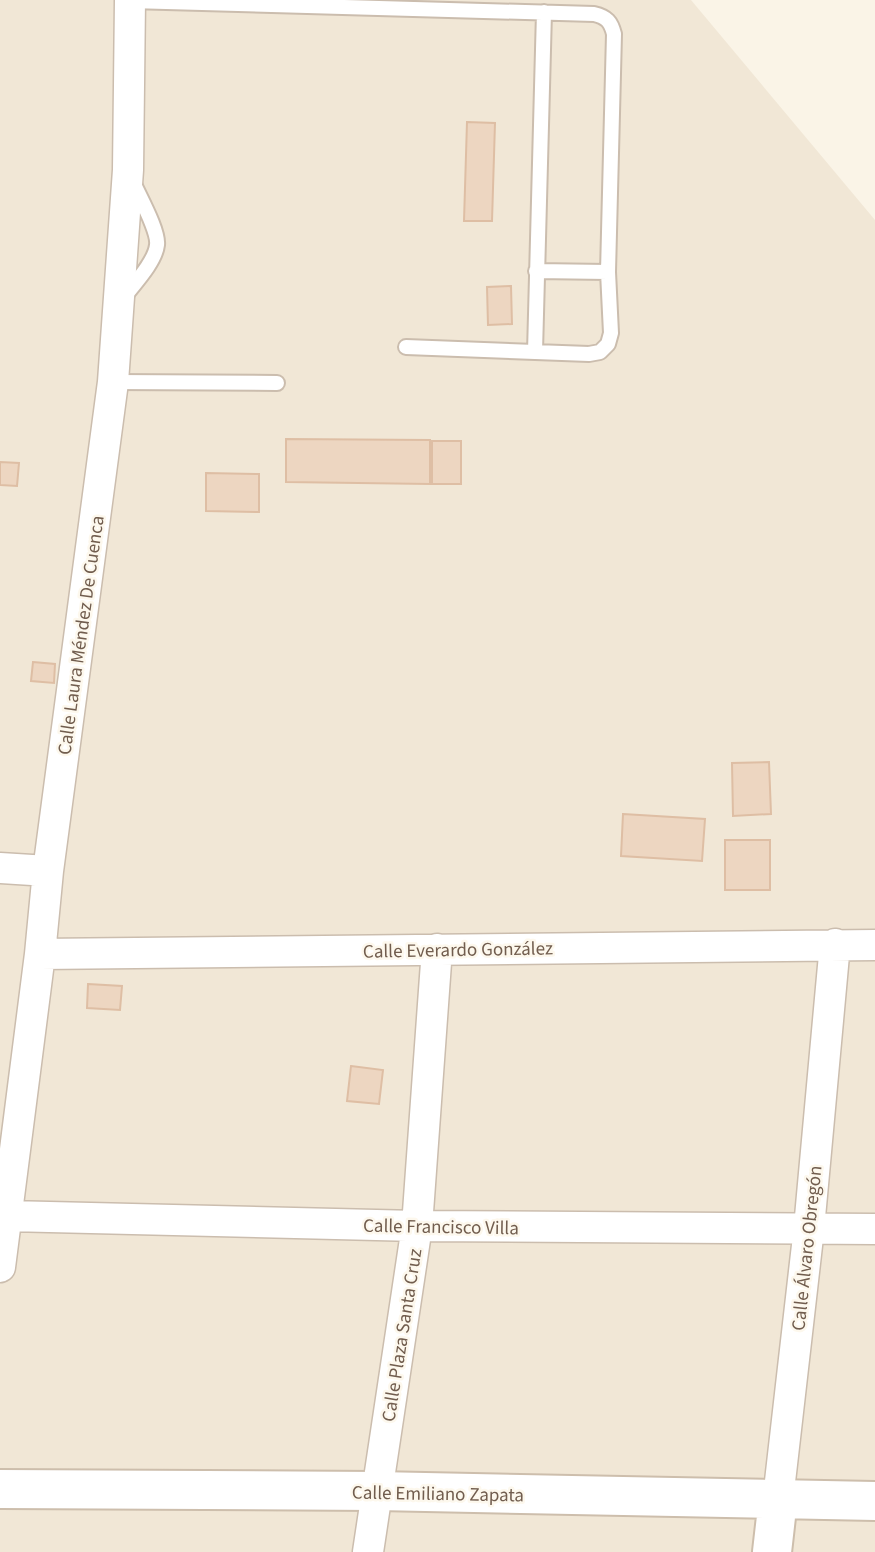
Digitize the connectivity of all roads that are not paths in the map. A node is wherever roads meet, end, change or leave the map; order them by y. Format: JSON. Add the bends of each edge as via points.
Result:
{"nodes":[{"id":1,"x":130,"y":0,"type":"edge"},
{"id":2,"x":185,"y":1,"type":"edge"},
{"id":3,"x":251,"y":2,"type":"edge"},
{"id":4,"x":544,"y":12,"type":"junction"},
{"id":5,"x":536,"y":271,"type":"junction"},
{"id":6,"x":608,"y":272,"type":"junction"},
{"id":7,"x":406,"y":347,"type":"dead end"},
{"id":8,"x":535,"y":352,"type":"junction"},
{"id":9,"x":113,"y":382,"type":"junction"},
{"id":10,"x":277,"y":383,"type":"dead end"},
{"id":11,"x":0,"y":868,"type":"edge"},
{"id":12,"x":48,"y":871,"type":"junction"},
{"id":13,"x":835,"y":944,"type":"junction"},
{"id":14,"x":875,"y":945,"type":"edge"},
{"id":15,"x":437,"y":949,"type":"junction"},
{"id":16,"x":40,"y":954,"type":"junction"},
{"id":17,"x":8,"y":1216,"type":"junction"},
{"id":18,"x":417,"y":1226,"type":"junction"},
{"id":19,"x":808,"y":1228,"type":"junction"},
{"id":20,"x":875,"y":1229,"type":"edge"},
{"id":21,"x":0,"y":1267,"type":"edge"},
{"id":22,"x":0,"y":1489,"type":"edge"},
{"id":23,"x":377,"y":1491,"type":"junction"},
{"id":24,"x":778,"y":1499,"type":"junction"},
{"id":25,"x":875,"y":1501,"type":"edge"},
{"id":26,"x":368,"y":1552,"type":"edge"},
{"id":27,"x":772,"y":1552,"type":"edge"}],
"edges":[{"from":1,"to":2,"type":"lane"},
{"from":1,"to":9,"type":"street","name":"Calle Laura Méndez De Cuenca","via":[[128,170]]},
{"from":2,"to":3,"type":"lane"},
{"from":3,"to":4,"type":"lane"},
{"from":4,"to":5,"type":"lane"},
{"from":4,"to":6,"type":"lane","via":[[594,14],[612,24]]},
{"from":5,"to":6,"type":"lane"},
{"from":5,"to":8,"type":"lane"},
{"from":6,"to":8,"type":"lane","via":[[608,344],[589,354]]},
{"from":7,"to":8,"type":"lane"},
{"from":9,"to":10,"type":"lane"},
{"from":9,"to":12,"type":"street","name":"Calle Laura Méndez De Cuenca"},
{"from":11,"to":12,"type":"street"},
{"from":12,"to":16,"type":"street","name":"Calle Laura Méndez De Cuenca"},
{"from":13,"to":14,"type":"street","name":"Calle Everardo González"},
{"from":13,"to":15,"type":"street","name":"Calle Everardo González"},
{"from":13,"to":19,"type":"street","name":"Calle Álvaro Obregón"},
{"from":15,"to":16,"type":"street","name":"Calle Everardo González"},
{"from":15,"to":18,"type":"street","name":"Calle Plaza Santa Cruz"},
{"from":16,"to":17,"type":"street","name":"Calle Laura Méndez De Cuenca"},
{"from":17,"to":18,"type":"street","name":"Calle Francisco Villa"},
{"from":17,"to":21,"type":"street","name":"Calle Laura Méndez De Cuenca"},
{"from":18,"to":19,"type":"street","name":"Calle Francisco Villa"},
{"from":18,"to":23,"type":"street","name":"Calle Plaza Santa Cruz"},
{"from":19,"to":20,"type":"street","name":"Calle Francisco Villa"},
{"from":19,"to":24,"type":"street","name":"Calle Álvaro Obregón"},
{"from":22,"to":23,"type":"street","name":"Calle Emiliano Zapata"},
{"from":23,"to":24,"type":"street","name":"Calle Emiliano Zapata"},
{"from":23,"to":26,"type":"street","name":"Calle Plaza Santa Cruz"},
{"from":24,"to":25,"type":"street","name":"Calle Emiliano Zapata"},
{"from":24,"to":27,"type":"street","name":"Calle Álvaro Obregón"}]}
